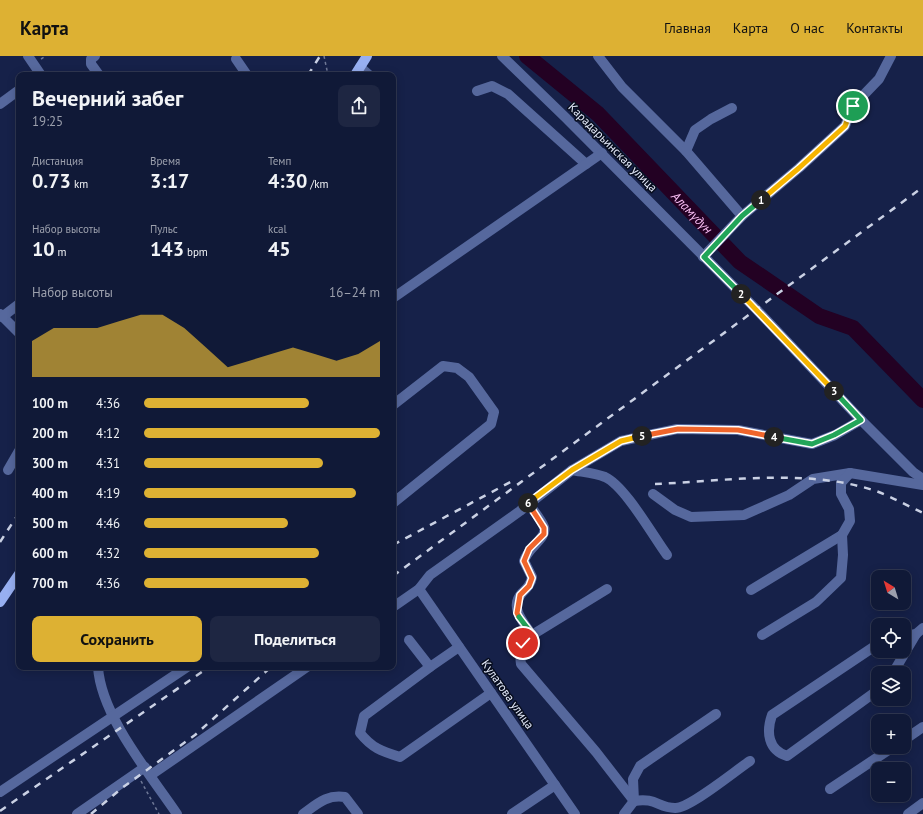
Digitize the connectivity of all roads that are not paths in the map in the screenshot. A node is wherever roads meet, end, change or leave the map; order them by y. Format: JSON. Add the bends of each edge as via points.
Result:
{"nodes":[{"id":1,"x":28,"y":56,"type":"edge"},
{"id":2,"x":95,"y":56,"type":"edge"},
{"id":3,"x":367,"y":56,"type":"edge"},
{"id":4,"x":502,"y":56,"type":"edge"},
{"id":5,"x":598,"y":56,"type":"edge"},
{"id":6,"x":891,"y":56,"type":"edge"},
{"id":7,"x":235,"y":58,"type":"edge"},
{"id":8,"x":357,"y":71,"type":"edge"},
{"id":9,"x":38,"y":72,"type":"edge"},
{"id":10,"x":97,"y":72,"type":"edge"},
{"id":11,"x":236,"y":72,"type":"edge"},
{"id":12,"x":245,"y":72,"type":"edge"},
{"id":13,"x":477,"y":91,"type":"dead end"},
{"id":14,"x":16,"y":92,"type":"edge"},
{"id":15,"x":0,"y":104,"type":"edge"},
{"id":16,"x":732,"y":108,"type":"dead end"},
{"id":17,"x":686,"y":151,"type":"junction"},
{"id":18,"x":602,"y":154,"type":"junction"},
{"id":19,"x":586,"y":164,"type":"junction"},
{"id":20,"x":738,"y":219,"type":"junction"},
{"id":21,"x":706,"y":254,"type":"junction"},
{"id":22,"x":396,"y":296,"type":"edge"},
{"id":23,"x":16,"y":306,"type":"edge"},
{"id":24,"x":1,"y":316,"type":"edge"},
{"id":25,"x":16,"y":331,"type":"edge"},
{"id":26,"x":396,"y":403,"type":"edge"},
{"id":27,"x":861,"y":420,"type":"junction"},
{"id":28,"x":16,"y":456,"type":"edge"},
{"id":29,"x":8,"y":470,"type":"dead end"},
{"id":30,"x":572,"y":470,"type":"junction"},
{"id":31,"x":850,"y":473,"type":"junction"},
{"id":32,"x":923,"y":479,"type":"edge"},
{"id":33,"x":923,"y":484,"type":"edge"},
{"id":34,"x":653,"y":494,"type":"dead end"},
{"id":35,"x":396,"y":501,"type":"edge"},
{"id":36,"x":528,"y":503,"type":"junction"},
{"id":37,"x":842,"y":536,"type":"junction"},
{"id":38,"x":667,"y":555,"type":"dead end"},
{"id":39,"x":16,"y":578,"type":"edge"},
{"id":40,"x":419,"y":589,"type":"junction"},
{"id":41,"x":607,"y":589,"type":"dead end"},
{"id":42,"x":752,"y":590,"type":"dead end"},
{"id":43,"x":0,"y":602,"type":"edge"},
{"id":44,"x":396,"y":605,"type":"edge"},
{"id":45,"x":919,"y":631,"type":"edge"},
{"id":46,"x":532,"y":634,"type":"junction"},
{"id":47,"x":762,"y":635,"type":"dead end"},
{"id":48,"x":409,"y":640,"type":"dead end"},
{"id":49,"x":460,"y":647,"type":"junction"},
{"id":50,"x":871,"y":649,"type":"edge"},
{"id":51,"x":897,"y":666,"type":"edge"},
{"id":52,"x":430,"y":667,"type":"junction"},
{"id":53,"x":99,"y":670,"type":"edge"},
{"id":54,"x":183,"y":670,"type":"edge"},
{"id":55,"x":302,"y":670,"type":"edge"},
{"id":56,"x":491,"y":693,"type":"junction"},
{"id":57,"x":871,"y":695,"type":"edge"},
{"id":58,"x":716,"y":714,"type":"dead end"},
{"id":59,"x":114,"y":717,"type":"junction"},
{"id":60,"x":923,"y":727,"type":"edge"},
{"id":61,"x":911,"y":735,"type":"edge"},
{"id":62,"x":882,"y":754,"type":"edge"},
{"id":63,"x":750,"y":761,"type":"dead end"},
{"id":64,"x":148,"y":771,"type":"junction"},
{"id":65,"x":555,"y":785,"type":"junction"},
{"id":66,"x":830,"y":789,"type":"dead end"},
{"id":67,"x":0,"y":792,"type":"edge"},
{"id":68,"x":634,"y":801,"type":"junction"},
{"id":69,"x":923,"y":803,"type":"edge"},
{"id":70,"x":77,"y":814,"type":"edge"},
{"id":71,"x":177,"y":814,"type":"edge"},
{"id":72,"x":303,"y":814,"type":"edge"},
{"id":73,"x":358,"y":814,"type":"edge"},
{"id":74,"x":512,"y":814,"type":"edge"},
{"id":75,"x":575,"y":814,"type":"edge"},
{"id":76,"x":624,"y":814,"type":"edge"},
{"id":77,"x":908,"y":814,"type":"edge"}],
"edges":[{"from":1,"to":9,"type":"street"},
{"from":2,"to":10,"type":"street","via":[[91,59],[91,64]]},
{"from":3,"to":8,"type":"main road"},
{"from":4,"to":18,"type":"street","name":"Карадарьинская улица"},
{"from":5,"to":17,"type":"street","via":[[622,87]]},
{"from":6,"to":20,"type":"street","via":[[879,79],[853,106],[845,126]]},
{"from":7,"to":11,"type":"street"},
{"from":7,"to":12,"type":"street"},
{"from":13,"to":19,"type":"street","via":[[492,86],[508,94]]},
{"from":14,"to":15,"type":"street"},
{"from":16,"to":17,"type":"street","via":[[695,130]]},
{"from":17,"to":20,"type":"street"},
{"from":18,"to":19,"type":"street"},
{"from":18,"to":21,"type":"street","name":"Карадарьинская улица"},
{"from":19,"to":22,"type":"street"},
{"from":20,"to":21,"type":"street"},
{"from":21,"to":27,"type":"street","name":"Карадарьинская улица"},
{"from":23,"to":24,"type":"street"},
{"from":24,"to":25,"type":"street"},
{"from":26,"to":35,"type":"street","via":[[443,366],[457,368],[469,376],[494,412],[491,424]]},
{"from":27,"to":30,"type":"street","via":[[812,444],[738,430],[678,429],[621,441]]},
{"from":27,"to":32,"type":"street","name":"Карадарьинская улица"},
{"from":28,"to":29,"type":"street"},
{"from":30,"to":36,"type":"street"},
{"from":30,"to":38,"type":"street","via":[[604,476],[610,480],[621,490]]},
{"from":31,"to":33,"type":"street"},
{"from":31,"to":34,"type":"street","via":[[813,480],[789,495],[744,515],[691,517],[675,510]]},
{"from":31,"to":37,"type":"street","via":[[841,483],[840,494],[849,509],[850,521]]},
{"from":36,"to":40,"type":"street","via":[[430,575]]},
{"from":36,"to":46,"type":"street","via":[[544,528],[541,539],[525,554],[524,561],[532,578],[517,604],[517,613]]},
{"from":37,"to":42,"type":"street"},
{"from":37,"to":47,"type":"street","via":[[841,578],[816,602]]},
{"from":39,"to":43,"type":"main road"},
{"from":40,"to":44,"type":"street"},
{"from":40,"to":49,"type":"street","name":"Кулатова улица"},
{"from":41,"to":46,"type":"street"},
{"from":45,"to":51,"type":"street"},
{"from":46,"to":68,"type":"street","via":[[523,643],[519,654],[521,664]]},
{"from":48,"to":52,"type":"street"},
{"from":49,"to":52,"type":"street"},
{"from":49,"to":56,"type":"street","name":"Кулатова улица"},
{"from":50,"to":57,"type":"street","via":[[772,715],[768,726],[769,740],[779,754],[787,756]]},
{"from":52,"to":56,"type":"street","via":[[364,716],[360,733],[369,744],[400,757]]},
{"from":53,"to":59,"type":"street","via":[[102,689]]},
{"from":54,"to":59,"type":"street"},
{"from":55,"to":64,"type":"street"},
{"from":56,"to":65,"type":"street","name":"Кулатова улица"},
{"from":58,"to":68,"type":"street","via":[[640,766],[633,779]]},
{"from":59,"to":64,"type":"street"},
{"from":59,"to":67,"type":"street"},
{"from":60,"to":61,"type":"street"},
{"from":62,"to":66,"type":"street"},
{"from":63,"to":68,"type":"street","via":[[690,803],[676,809],[655,801]]},
{"from":64,"to":70,"type":"street"},
{"from":64,"to":71,"type":"street"},
{"from":65,"to":74,"type":"street"},
{"from":65,"to":75,"type":"street","name":"Кулатова улица"},
{"from":68,"to":76,"type":"street"},
{"from":69,"to":77,"type":"street"},
{"from":72,"to":73,"type":"street","via":[[321,800],[345,796]]}]}
